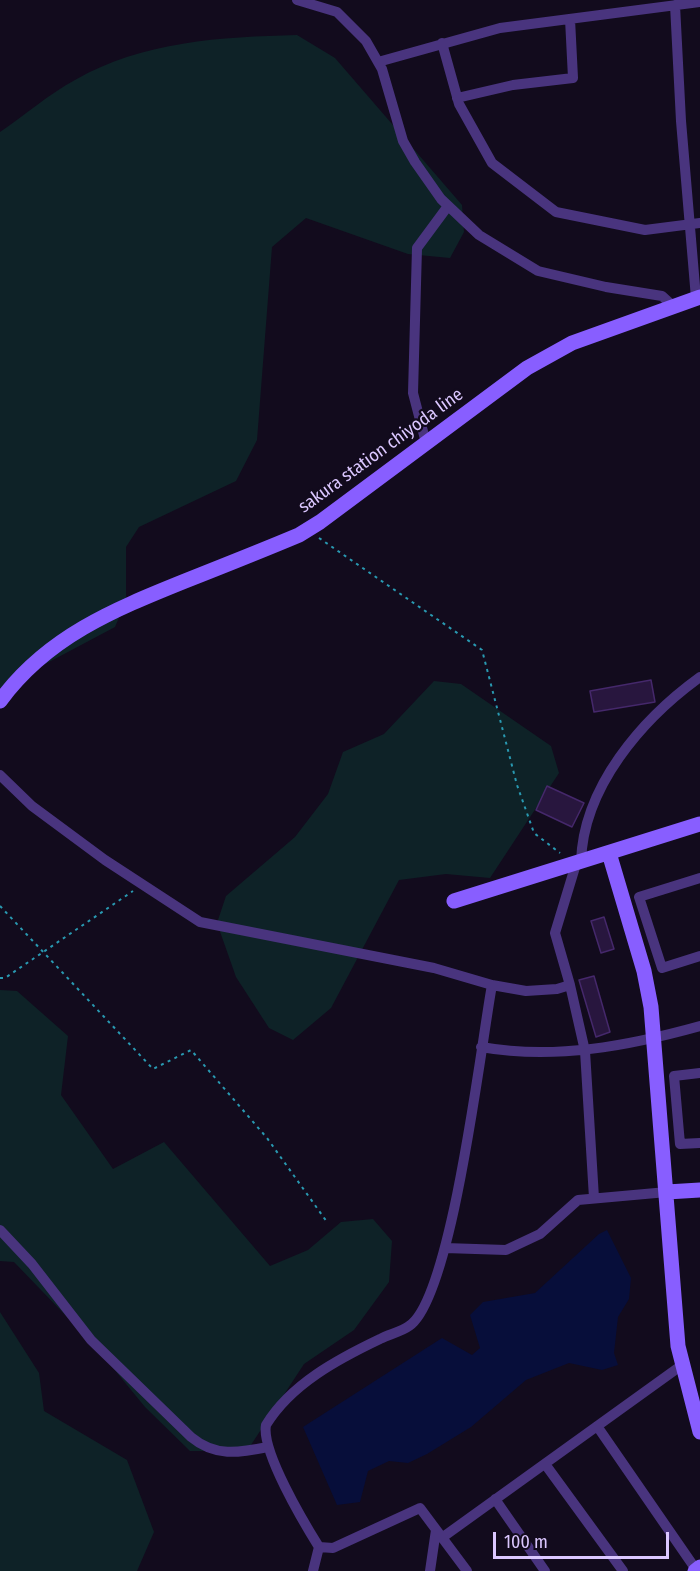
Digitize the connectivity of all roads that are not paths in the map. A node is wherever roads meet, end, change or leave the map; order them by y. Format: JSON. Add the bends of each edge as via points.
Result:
{"nodes":[{"id":1,"x":297,"y":0,"type":"edge"},
{"id":2,"x":700,"y":2,"type":"edge"},
{"id":3,"x":675,"y":5,"type":"junction"},
{"id":4,"x":570,"y":19,"type":"junction"},
{"id":5,"x":442,"y":44,"type":"junction"},
{"id":6,"x":378,"y":62,"type":"junction"},
{"id":7,"x":457,"y":98,"type":"junction"},
{"id":8,"x":448,"y":206,"type":"junction"},
{"id":9,"x":695,"y":225,"type":"edge"},
{"id":10,"x":698,"y":297,"type":"edge"},
{"id":11,"x":673,"y":306,"type":"junction"},
{"id":12,"x":426,"y":443,"type":"junction"},
{"id":13,"x":700,"y":677,"type":"edge"},
{"id":14,"x":0,"y":701,"type":"edge"},
{"id":15,"x":0,"y":775,"type":"edge"},
{"id":16,"x":700,"y":824,"type":"edge"},
{"id":17,"x":609,"y":853,"type":"junction"},
{"id":18,"x":578,"y":863,"type":"junction"},
{"id":19,"x":700,"y":878,"type":"edge"},
{"id":20,"x":454,"y":901,"type":"dead end"},
{"id":21,"x":700,"y":956,"type":"edge"},
{"id":22,"x":492,"y":985,"type":"junction"},
{"id":23,"x":570,"y":985,"type":"junction"},
{"id":24,"x":700,"y":1026,"type":"edge"},
{"id":25,"x":654,"y":1039,"type":"junction"},
{"id":26,"x":481,"y":1047,"type":"junction"},
{"id":27,"x":585,"y":1051,"type":"junction"},
{"id":28,"x":700,"y":1073,"type":"edge"},
{"id":29,"x":700,"y":1143,"type":"edge"},
{"id":30,"x":700,"y":1190,"type":"edge"},
{"id":31,"x":667,"y":1192,"type":"junction"},
{"id":32,"x":594,"y":1198,"type":"junction"},
{"id":33,"x":0,"y":1230,"type":"edge"},
{"id":34,"x":445,"y":1248,"type":"junction"},
{"id":35,"x":682,"y":1365,"type":"junction"},
{"id":36,"x":597,"y":1426,"type":"junction"},
{"id":37,"x":700,"y":1432,"type":"edge"},
{"id":38,"x":268,"y":1447,"type":"junction"},
{"id":39,"x":544,"y":1464,"type":"junction"},
{"id":40,"x":495,"y":1499,"type":"junction"},
{"id":41,"x":440,"y":1533,"type":"junction"},
{"id":42,"x":319,"y":1547,"type":"junction"},
{"id":43,"x":697,"y":1570,"type":"edge"},
{"id":44,"x":313,"y":1571,"type":"edge"},
{"id":45,"x":430,"y":1571,"type":"edge"},
{"id":46,"x":467,"y":1571,"type":"edge"},
{"id":47,"x":545,"y":1571,"type":"edge"},
{"id":48,"x":623,"y":1571,"type":"edge"}],
"edges":[{"from":1,"to":6,"type":"street","via":[[337,12],[366,41]]},
{"from":2,"to":3,"type":"street"},
{"from":3,"to":4,"type":"street"},
{"from":3,"to":9,"type":"street"},
{"from":4,"to":5,"type":"street","via":[[500,28]]},
{"from":4,"to":7,"type":"street","via":[[573,78],[513,85]]},
{"from":5,"to":6,"type":"street"},
{"from":5,"to":7,"type":"street"},
{"from":6,"to":8,"type":"street","via":[[403,141],[426,180]]},
{"from":7,"to":9,"type":"street","via":[[492,163],[556,212],[645,230]]},
{"from":8,"to":11,"type":"street","via":[[479,235],[537,271],[662,296]]},
{"from":8,"to":12,"type":"street","via":[[417,248],[412,393]]},
{"from":9,"to":10,"type":"street"},
{"from":10,"to":11,"type":"street","name":"sakura station chiyoda line"},
{"from":11,"to":12,"type":"street","name":"sakura station chiyoda line","via":[[557,350]]},
{"from":12,"to":14,"type":"street","name":"sakura station chiyoda line","via":[[307,530],[82,626],[49,649]]},
{"from":13,"to":18,"type":"street","via":[[667,704],[610,771],[584,830]]},
{"from":15,"to":22,"type":"street","via":[[32,806],[200,922],[434,968]]},
{"from":16,"to":17,"type":"street"},
{"from":17,"to":18,"type":"street"},
{"from":17,"to":25,"type":"street","via":[[644,971]]},
{"from":18,"to":20,"type":"street"},
{"from":18,"to":23,"type":"street","via":[[555,933]]},
{"from":19,"to":21,"type":"street","via":[[639,897],[662,968]]},
{"from":22,"to":23,"type":"street","via":[[526,991]]},
{"from":22,"to":26,"type":"street"},
{"from":23,"to":27,"type":"street"},
{"from":24,"to":25,"type":"street"},
{"from":25,"to":27,"type":"street"},
{"from":25,"to":31,"type":"street"},
{"from":26,"to":27,"type":"street","via":[[518,1054]]},
{"from":26,"to":34,"type":"street","via":[[460,1187]]},
{"from":27,"to":32,"type":"street"},
{"from":28,"to":29,"type":"street","via":[[674,1076],[680,1144]]},
{"from":30,"to":31,"type":"street"},
{"from":31,"to":32,"type":"street"},
{"from":31,"to":35,"type":"street"},
{"from":32,"to":34,"type":"street","via":[[578,1200],[540,1234],[506,1250]]},
{"from":33,"to":38,"type":"street","via":[[91,1340],[203,1447],[224,1453]]},
{"from":34,"to":38,"type":"street","via":[[424,1309],[410,1326],[319,1371],[270,1419],[265,1432]]},
{"from":35,"to":36,"type":"street"},
{"from":35,"to":37,"type":"street"},
{"from":36,"to":39,"type":"street"},
{"from":36,"to":43,"type":"street"},
{"from":38,"to":42,"type":"street"},
{"from":39,"to":40,"type":"street"},
{"from":39,"to":48,"type":"street"},
{"from":40,"to":41,"type":"street"},
{"from":40,"to":47,"type":"street"},
{"from":41,"to":42,"type":"street","via":[[420,1508],[333,1548]]},
{"from":41,"to":45,"type":"street"},
{"from":41,"to":46,"type":"street"},
{"from":42,"to":44,"type":"street"}]}
